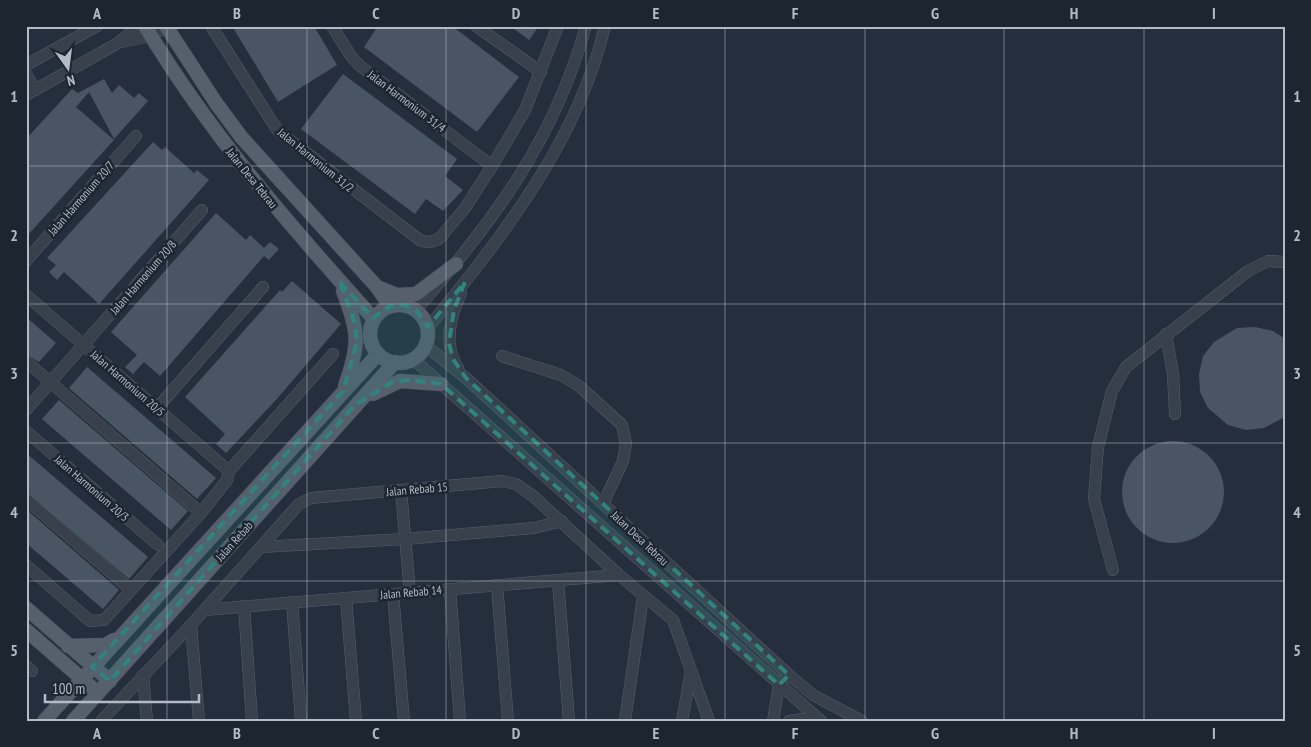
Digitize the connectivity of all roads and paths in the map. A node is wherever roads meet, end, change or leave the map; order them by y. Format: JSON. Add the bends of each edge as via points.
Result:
{"nodes":[{"id":1,"x":97,"y":26,"type":"edge"},
{"id":2,"x":138,"y":26,"type":"edge"},
{"id":3,"x":166,"y":26,"type":"edge"},
{"id":4,"x":211,"y":26,"type":"edge"},
{"id":5,"x":332,"y":26,"type":"edge"},
{"id":6,"x":476,"y":26,"type":"edge"},
{"id":7,"x":558,"y":26,"type":"edge"},
{"id":8,"x":586,"y":26,"type":"edge"},
{"id":9,"x":605,"y":26,"type":"edge"},
{"id":10,"x":148,"y":31,"type":"edge"},
{"id":11,"x":118,"y":43,"type":"junction"},
{"id":12,"x":26,"y":65,"type":"edge"},
{"id":13,"x":541,"y":72,"type":"junction"},
{"id":14,"x":26,"y":74,"type":"edge"},
{"id":15,"x":30,"y":92,"type":"edge"},
{"id":16,"x":136,"y":136,"type":"dead end"},
{"id":17,"x":492,"y":166,"type":"junction"},
{"id":18,"x":202,"y":210,"type":"dead end"},
{"id":19,"x":26,"y":260,"type":"edge"},
{"id":20,"x":1285,"y":262,"type":"edge"},
{"id":21,"x":456,"y":264,"type":"junction"},
{"id":22,"x":340,"y":282,"type":"junction"},
{"id":23,"x":465,"y":282,"type":"junction"},
{"id":24,"x":263,"y":287,"type":"dead end"},
{"id":25,"x":378,"y":287,"type":"junction"},
{"id":26,"x":26,"y":295,"type":"edge"},
{"id":27,"x":390,"y":306,"type":"junction"},
{"id":28,"x":416,"y":310,"type":"junction"},
{"id":29,"x":374,"y":319,"type":"junction"},
{"id":30,"x":427,"y":329,"type":"junction"},
{"id":31,"x":1166,"y":334,"type":"junction"},
{"id":32,"x":84,"y":344,"type":"junction"},
{"id":33,"x":425,"y":345,"type":"junction"},
{"id":34,"x":333,"y":354,"type":"dead end"},
{"id":35,"x":378,"y":354,"type":"junction"},
{"id":36,"x":502,"y":356,"type":"dead end"},
{"id":37,"x":413,"y":359,"type":"junction"},
{"id":38,"x":26,"y":361,"type":"edge"},
{"id":39,"x":396,"y":362,"type":"junction"},
{"id":40,"x":466,"y":378,"type":"junction"},
{"id":41,"x":50,"y":382,"type":"junction"},
{"id":42,"x":441,"y":384,"type":"junction"},
{"id":43,"x":343,"y":391,"type":"junction"},
{"id":44,"x":355,"y":405,"type":"junction"},
{"id":45,"x":157,"y":408,"type":"junction"},
{"id":46,"x":26,"y":410,"type":"edge"},
{"id":47,"x":1175,"y":414,"type":"dead end"},
{"id":48,"x":26,"y":431,"type":"edge"},
{"id":49,"x":229,"y":471,"type":"junction"},
{"id":50,"x":401,"y":490,"type":"junction"},
{"id":51,"x":26,"y":499,"type":"edge"},
{"id":52,"x":603,"y":504,"type":"junction"},
{"id":53,"x":201,"y":513,"type":"junction"},
{"id":54,"x":562,"y":521,"type":"junction"},
{"id":55,"x":405,"y":539,"type":"junction"},
{"id":56,"x":158,"y":545,"type":"dead end"},
{"id":57,"x":260,"y":547,"type":"junction"},
{"id":58,"x":26,"y":565,"type":"edge"},
{"id":59,"x":1113,"y":570,"type":"dead end"},
{"id":60,"x":619,"y":575,"type":"junction"},
{"id":61,"x":558,"y":580,"type":"junction"},
{"id":62,"x":497,"y":585,"type":"junction"},
{"id":63,"x":450,"y":589,"type":"junction"},
{"id":64,"x":132,"y":590,"type":"junction"},
{"id":65,"x":410,"y":593,"type":"junction"},
{"id":66,"x":393,"y":594,"type":"junction"},
{"id":67,"x":643,"y":597,"type":"junction"},
{"id":68,"x":346,"y":598,"type":"junction"},
{"id":69,"x":292,"y":602,"type":"junction"},
{"id":70,"x":244,"y":606,"type":"junction"},
{"id":71,"x":26,"y":608,"type":"edge"},
{"id":72,"x":204,"y":610,"type":"junction"},
{"id":73,"x":191,"y":625,"type":"junction"},
{"id":74,"x":26,"y":630,"type":"edge"},
{"id":75,"x":117,"y":638,"type":"junction"},
{"id":76,"x":68,"y":646,"type":"junction"},
{"id":77,"x":60,"y":659,"type":"junction"},
{"id":78,"x":92,"y":666,"type":"junction"},
{"id":79,"x":691,"y":669,"type":"junction"},
{"id":80,"x":789,"y":674,"type":"junction"},
{"id":81,"x":143,"y":675,"type":"junction"},
{"id":82,"x":81,"y":678,"type":"junction"},
{"id":83,"x":110,"y":681,"type":"junction"},
{"id":84,"x":779,"y":685,"type":"junction"},
{"id":85,"x":98,"y":693,"type":"junction"},
{"id":86,"x":60,"y":703,"type":"junction"},
{"id":87,"x":44,"y":721,"type":"edge"},
{"id":88,"x":74,"y":721,"type":"edge"},
{"id":89,"x":101,"y":721,"type":"edge"},
{"id":90,"x":147,"y":721,"type":"edge"},
{"id":91,"x":199,"y":721,"type":"edge"},
{"id":92,"x":252,"y":721,"type":"edge"},
{"id":93,"x":301,"y":721,"type":"edge"},
{"id":94,"x":356,"y":721,"type":"edge"},
{"id":95,"x":404,"y":721,"type":"edge"},
{"id":96,"x":460,"y":721,"type":"edge"},
{"id":97,"x":508,"y":721,"type":"edge"},
{"id":98,"x":569,"y":721,"type":"edge"},
{"id":99,"x":625,"y":721,"type":"edge"},
{"id":100,"x":682,"y":721,"type":"edge"},
{"id":101,"x":709,"y":721,"type":"edge"},
{"id":102,"x":773,"y":721,"type":"edge"},
{"id":103,"x":789,"y":721,"type":"edge"},
{"id":104,"x":815,"y":721,"type":"edge"},
{"id":105,"x":821,"y":721,"type":"edge"},
{"id":106,"x":862,"y":721,"type":"edge"}],
"edges":[{"from":1,"to":12,"type":"street"},
{"from":2,"to":11,"type":"street"},
{"from":3,"to":10,"type":"street"},
{"from":3,"to":25,"type":"main road","name":"Jalan Desa Tebrau","via":[[242,138]]},
{"from":4,"to":17,"type":"street","name":"Jalan Harmonium 31/2","via":[[278,131],[421,240],[439,239],[465,208]]},
{"from":5,"to":17,"type":"street","name":"Jalan Harmonium 31/4","via":[[359,65]]},
{"from":6,"to":13,"type":"street"},
{"from":7,"to":13,"type":"street"},
{"from":8,"to":21,"type":"street","via":[[559,105],[538,146],[509,194]]},
{"from":9,"to":23,"type":"street","via":[[588,85],[555,153]]},
{"from":10,"to":11,"type":"street"},
{"from":10,"to":22,"type":"main road","name":"Jalan Desa Tebrau","via":[[231,154]]},
{"from":11,"to":15,"type":"street"},
{"from":13,"to":17,"type":"street","via":[[525,110]]},
{"from":14,"to":15,"type":"street"},
{"from":16,"to":19,"type":"street","name":"Jalan Harmonium 20/7"},
{"from":18,"to":32,"type":"street","name":"Jalan Harmonium 20/8"},
{"from":20,"to":31,"type":"street","via":[[1268,261],[1248,271]]},
{"from":21,"to":25,"type":"main road","via":[[416,294],[397,295]]},
{"from":21,"to":28,"type":"street"},
{"from":22,"to":29,"type":"main road","name":"Jalan Desa Tebrau"},
{"from":22,"to":43,"type":"main road","via":[[354,321],[357,342]]},
{"from":23,"to":30,"type":"street"},
{"from":23,"to":40,"type":"street","via":[[454,310],[449,343],[453,359]]},
{"from":24,"to":45,"type":"street"},
{"from":25,"to":27,"type":"main road","name":"Jalan Desa Tebrau"},
{"from":26,"to":32,"type":"street","name":"Jalan Harmonium 20/5"},
{"from":27,"to":28,"type":"main road"},
{"from":27,"to":29,"type":"main road"},
{"from":28,"to":30,"type":"main road"},
{"from":29,"to":35,"type":"main road","via":[[370,337]]},
{"from":30,"to":33,"type":"main road"},
{"from":31,"to":47,"type":"street"},
{"from":31,"to":59,"type":"street","via":[[1126,367],[1112,391],[1103,418],[1094,499]]},
{"from":32,"to":41,"type":"street","name":"Jalan Harmonium 20/8"},
{"from":32,"to":45,"type":"street","name":"Jalan Harmonium 20/5"},
{"from":33,"to":37,"type":"main road"},
{"from":33,"to":40,"type":"street","name":"Jalan Desa Tebrau"},
{"from":34,"to":49,"type":"street"},
{"from":35,"to":39,"type":"main road"},
{"from":35,"to":43,"type":"main road"},
{"from":36,"to":52,"type":"street","via":[[561,375],[579,386],[622,426],[626,443],[623,461]]},
{"from":37,"to":39,"type":"main road"},
{"from":37,"to":42,"type":"street","name":"Jalan Desa Tebrau"},
{"from":38,"to":41,"type":"street"},
{"from":39,"to":44,"type":"main road","name":"Jalan Rebab"},
{"from":40,"to":52,"type":"street","name":"Jalan Desa Tebrau"},
{"from":41,"to":46,"type":"street","name":"Jalan Harmonium 20/8"},
{"from":41,"to":53,"type":"street"},
{"from":42,"to":44,"type":"main road","via":[[400,381],[383,387]]},
{"from":42,"to":84,"type":"street","name":"Jalan Desa Tebrau"},
{"from":43,"to":75,"type":"main road"},
{"from":44,"to":83,"type":"main road","name":"Jalan Rebab"},
{"from":45,"to":49,"type":"street","name":"Jalan Harmonium 20/5"},
{"from":48,"to":56,"type":"street","name":"Jalan Harmonium 20/3"},
{"from":49,"to":53,"type":"street","via":[[227,480]]},
{"from":50,"to":54,"type":"street","name":"Jalan Rebab 15","via":[[502,481],[516,484]]},
{"from":50,"to":55,"type":"street"},
{"from":50,"to":57,"type":"street","name":"Jalan Rebab 15","via":[[311,498],[299,504]]},
{"from":51,"to":64,"type":"street"},
{"from":52,"to":80,"type":"street","name":"Jalan Desa Tebrau"},
{"from":53,"to":64,"type":"street"},
{"from":54,"to":55,"type":"street","via":[[534,528]]},
{"from":54,"to":60,"type":"street","name":"Jalan Rebab 15"},
{"from":55,"to":57,"type":"street"},
{"from":55,"to":65,"type":"street"},
{"from":57,"to":72,"type":"street","name":"Jalan Rebab 15"},
{"from":58,"to":64,"type":"street","via":[[90,620],[98,622],[110,616]]},
{"from":60,"to":61,"type":"street","name":"Jalan Rebab 14"},
{"from":60,"to":67,"type":"street","name":"Jalan Rebab 15"},
{"from":61,"to":62,"type":"street","name":"Jalan Rebab 14"},
{"from":61,"to":98,"type":"street"},
{"from":62,"to":63,"type":"street","name":"Jalan Rebab 14"},
{"from":62,"to":97,"type":"street"},
{"from":63,"to":65,"type":"street","name":"Jalan Rebab 14"},
{"from":63,"to":96,"type":"street"},
{"from":65,"to":66,"type":"street","name":"Jalan Rebab 14"},
{"from":66,"to":68,"type":"street","name":"Jalan Rebab 14"},
{"from":66,"to":95,"type":"street"},
{"from":67,"to":79,"type":"street","name":"Jalan Rebab 15","via":[[673,620]]},
{"from":67,"to":99,"type":"street"},
{"from":68,"to":69,"type":"street","name":"Jalan Rebab 14"},
{"from":68,"to":94,"type":"street"},
{"from":69,"to":70,"type":"street","name":"Jalan Rebab 14"},
{"from":69,"to":93,"type":"street"},
{"from":70,"to":72,"type":"street","name":"Jalan Rebab 14"},
{"from":70,"to":92,"type":"street"},
{"from":71,"to":76,"type":"main road"},
{"from":72,"to":73,"type":"street","name":"Jalan Rebab 15"},
{"from":73,"to":81,"type":"street","name":"Jalan Rebab 15"},
{"from":73,"to":91,"type":"street"},
{"from":74,"to":77,"type":"main road"},
{"from":75,"to":76,"type":"main road","via":[[105,645]]},
{"from":75,"to":78,"type":"main road"},
{"from":76,"to":78,"type":"main road"},
{"from":77,"to":82,"type":"main road"},
{"from":77,"to":86,"type":"main road","via":[[66,679]]},
{"from":78,"to":82,"type":"main road"},
{"from":78,"to":83,"type":"main road"},
{"from":79,"to":100,"type":"street"},
{"from":79,"to":101,"type":"street","name":"Jalan Rebab 15"},
{"from":80,"to":84,"type":"street"},
{"from":80,"to":106,"type":"street","name":"Jalan Desa Tebrau","via":[[820,698]]},
{"from":81,"to":89,"type":"street","name":"Jalan Rebab 15"},
{"from":81,"to":90,"type":"street"},
{"from":82,"to":85,"type":"main road"},
{"from":82,"to":86,"type":"main road"},
{"from":83,"to":85,"type":"main road","name":"Jalan Rebab"},
{"from":84,"to":102,"type":"street"},
{"from":84,"to":105,"type":"street","name":"Jalan Desa Tebrau"},
{"from":85,"to":88,"type":"main road","name":"Jalan Rebab"},
{"from":86,"to":87,"type":"main road"},
{"from":103,"to":104,"type":"street"}]}
